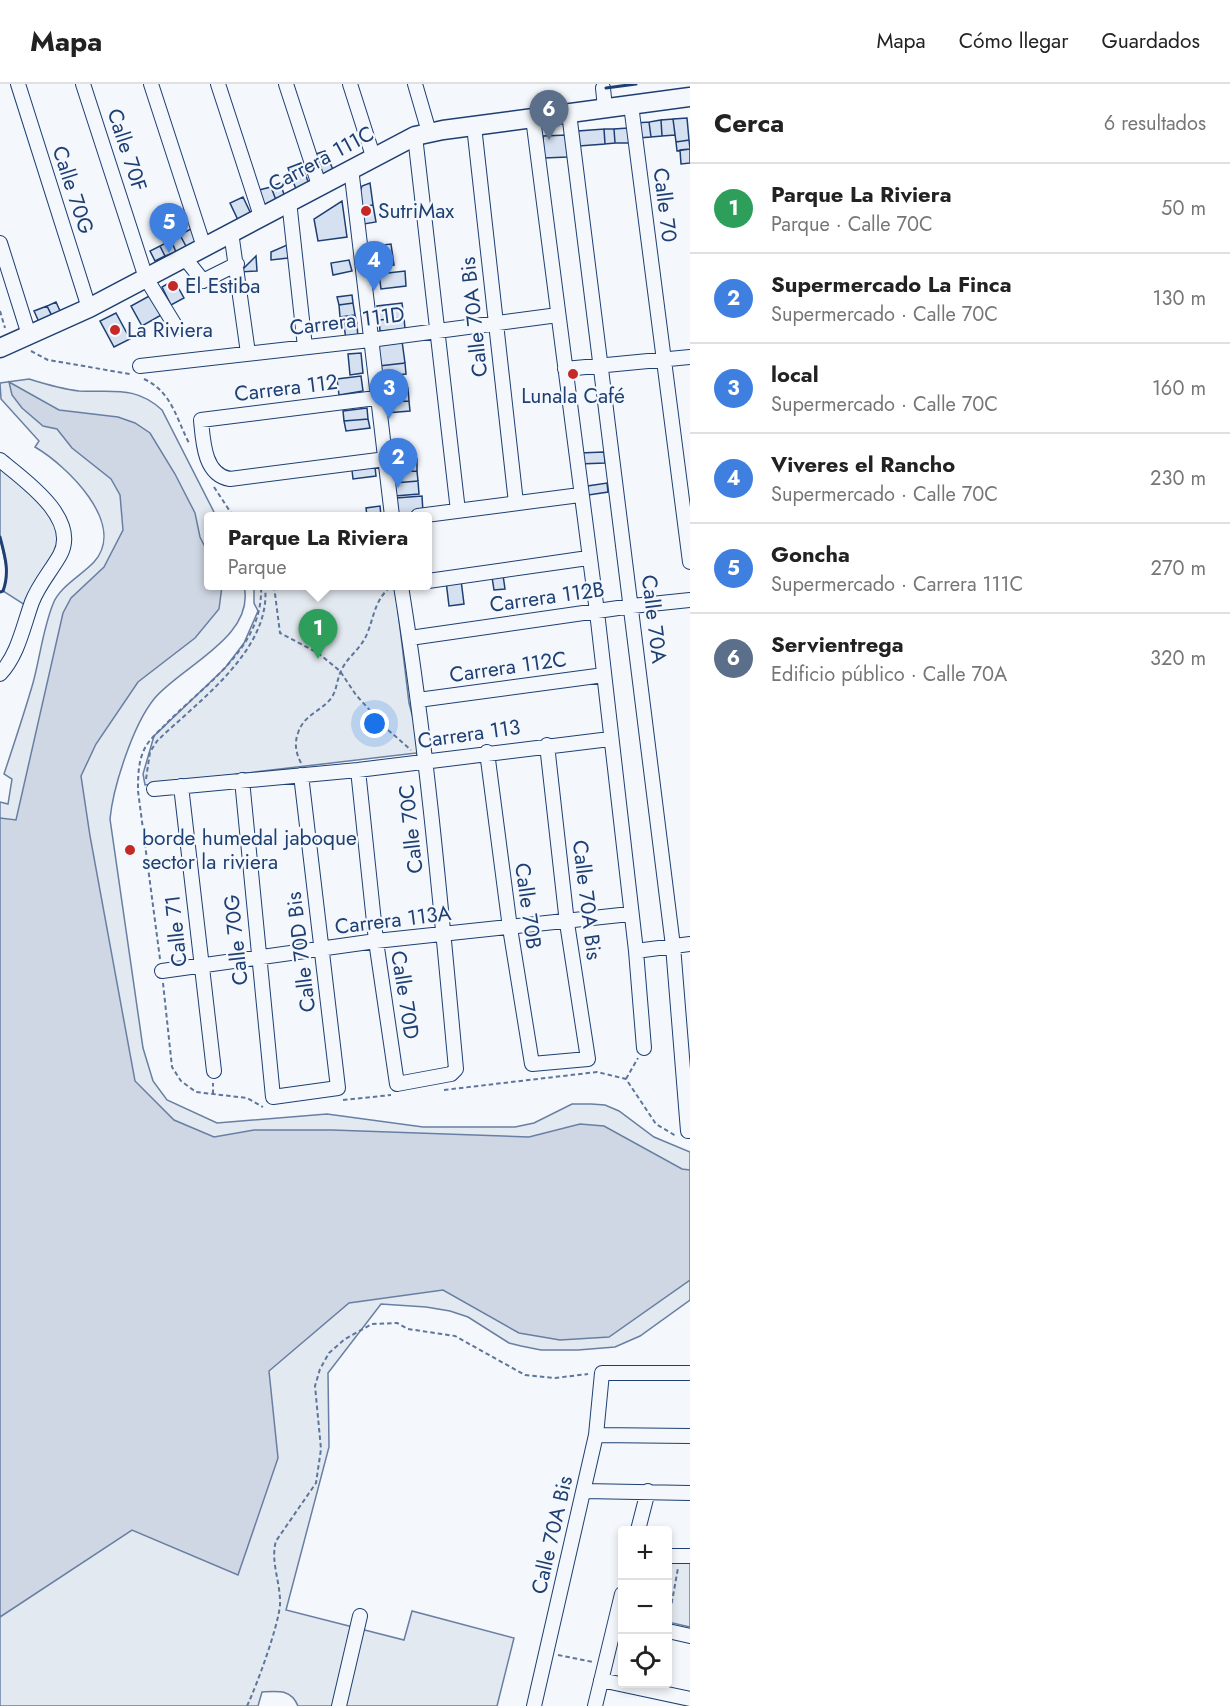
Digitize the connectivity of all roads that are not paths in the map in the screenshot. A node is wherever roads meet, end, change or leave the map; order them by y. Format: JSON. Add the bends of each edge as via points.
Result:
{"nodes":[{"id":1,"x":18,"y":84,"type":"edge"},
{"id":2,"x":83,"y":84,"type":"edge"},
{"id":3,"x":151,"y":84,"type":"edge"},
{"id":4,"x":218,"y":84,"type":"edge"},
{"id":5,"x":286,"y":84,"type":"edge"},
{"id":6,"x":350,"y":84,"type":"edge"},
{"id":7,"x":415,"y":84,"type":"edge"},
{"id":8,"x":603,"y":88,"type":"dead end"},
{"id":9,"x":690,"y":97,"type":"edge"},
{"id":10,"x":631,"y":105,"type":"junction"},
{"id":11,"x":605,"y":108,"type":"junction"},
{"id":12,"x":569,"y":113,"type":"junction"},
{"id":13,"x":533,"y":118,"type":"junction"},
{"id":14,"x":474,"y":126,"type":"junction"},
{"id":15,"x":422,"y":134,"type":"junction"},
{"id":16,"x":373,"y":156,"type":"junction"},
{"id":17,"x":351,"y":168,"type":"junction"},
{"id":18,"x":320,"y":185,"type":"junction"},
{"id":19,"x":289,"y":201,"type":"junction"},
{"id":20,"x":261,"y":216,"type":"junction"},
{"id":21,"x":231,"y":232,"type":"junction"},
{"id":22,"x":0,"y":243,"type":"edge"},
{"id":23,"x":204,"y":247,"type":"junction"},
{"id":24,"x":184,"y":257,"type":"junction"},
{"id":25,"x":237,"y":264,"type":"junction"},
{"id":26,"x":146,"y":278,"type":"junction"},
{"id":27,"x":89,"y":308,"type":"junction"},
{"id":28,"x":558,"y":315,"type":"junction"},
{"id":29,"x":496,"y":322,"type":"junction"},
{"id":30,"x":176,"y":327,"type":"dead end"},
{"id":31,"x":438,"y":330,"type":"junction"},
{"id":32,"x":15,"y":339,"type":"edge"},
{"id":33,"x":370,"y":340,"type":"junction"},
{"id":34,"x":305,"y":347,"type":"junction"},
{"id":35,"x":248,"y":353,"type":"junction"},
{"id":36,"x":690,"y":357,"type":"edge"},
{"id":37,"x":664,"y":359,"type":"junction"},
{"id":38,"x":600,"y":365,"type":"junction"},
{"id":39,"x":565,"y":369,"type":"junction"},
{"id":40,"x":138,"y":373,"type":"road end"},
{"id":41,"x":376,"y":398,"type":"junction"},
{"id":42,"x":386,"y":459,"type":"junction"},
{"id":43,"x":0,"y":460,"type":"edge"},
{"id":44,"x":580,"y":495,"type":"junction"},
{"id":45,"x":516,"y":503,"type":"junction"},
{"id":46,"x":458,"y":511,"type":"junction"},
{"id":47,"x":392,"y":512,"type":"edge"},
{"id":48,"x":432,"y":514,"type":"edge"},
{"id":49,"x":588,"y":558,"type":"junction"},
{"id":50,"x":690,"y":562,"type":"edge"},
{"id":51,"x":432,"y":580,"type":"edge"},
{"id":52,"x":402,"y":590,"type":"edge"},
{"id":53,"x":690,"y":600,"type":"edge"},
{"id":54,"x":632,"y":606,"type":"junction"},
{"id":55,"x":597,"y":612,"type":"junction"},
{"id":56,"x":410,"y":638,"type":"junction"},
{"id":57,"x":0,"y":674,"type":"edge"},
{"id":58,"x":604,"y":675,"type":"junction"},
{"id":59,"x":418,"y":700,"type":"junction"},
{"id":60,"x":610,"y":739,"type":"junction"},
{"id":61,"x":547,"y":745,"type":"junction"},
{"id":62,"x":487,"y":752,"type":"junction"},
{"id":63,"x":425,"y":762,"type":"junction"},
{"id":64,"x":358,"y":770,"type":"junction"},
{"id":65,"x":303,"y":774,"type":"junction"},
{"id":66,"x":242,"y":780,"type":"junction"},
{"id":67,"x":181,"y":786,"type":"junction"},
{"id":68,"x":150,"y":787,"type":"road end"},
{"id":69,"x":630,"y":914,"type":"junction"},
{"id":70,"x":567,"y":923,"type":"junction"},
{"id":71,"x":510,"y":928,"type":"junction"},
{"id":72,"x":443,"y":934,"type":"junction"},
{"id":73,"x":376,"y":941,"type":"junction"},
{"id":74,"x":690,"y":944,"type":"edge"},
{"id":75,"x":673,"y":946,"type":"junction"},
{"id":76,"x":322,"y":950,"type":"junction"},
{"id":77,"x":636,"y":951,"type":"junction"},
{"id":78,"x":259,"y":957,"type":"junction"},
{"id":79,"x":201,"y":964,"type":"junction"},
{"id":80,"x":162,"y":971,"type":"dead end"},
{"id":81,"x":644,"y":1048,"type":"road end"},
{"id":82,"x":532,"y":1065,"type":"joint"},
{"id":83,"x":214,"y":1071,"type":"dead end"},
{"id":84,"x":397,"y":1084,"type":"joint"},
{"id":85,"x":273,"y":1097,"type":"joint"},
{"id":86,"x":689,"y":1131,"type":"edge"},
{"id":87,"x":687,"y":1372,"type":"edge"},
{"id":88,"x":596,"y":1435,"type":"junction"},
{"id":89,"x":690,"y":1436,"type":"edge"},
{"id":90,"x":584,"y":1491,"type":"junction"},
{"id":91,"x":648,"y":1491,"type":"junction"},
{"id":92,"x":690,"y":1493,"type":"edge"},
{"id":93,"x":639,"y":1526,"type":"edge"},
{"id":94,"x":360,"y":1616,"type":"dead end"},
{"id":95,"x":618,"y":1624,"type":"edge"},
{"id":96,"x":672,"y":1627,"type":"edge"},
{"id":97,"x":690,"y":1636,"type":"edge"},
{"id":98,"x":601,"y":1680,"type":"junction"},
{"id":99,"x":690,"y":1699,"type":"edge"},
{"id":100,"x":339,"y":1706,"type":"edge"},
{"id":101,"x":534,"y":1706,"type":"edge"},
{"id":102,"x":595,"y":1706,"type":"edge"}],
"edges":[{"from":1,"to":27,"type":"street","name":"Calle 70G"},
{"from":2,"to":26,"type":"street","name":"Calle 70F"},
{"from":3,"to":23,"type":"street"},
{"from":4,"to":20,"type":"street"},
{"from":5,"to":18,"type":"street"},
{"from":6,"to":16,"type":"street"},
{"from":7,"to":15,"type":"street"},
{"from":8,"to":11,"type":"street"},
{"from":9,"to":10,"type":"main road","name":"Carrera 111C"},
{"from":10,"to":11,"type":"main road","name":"Carrera 111C"},
{"from":10,"to":37,"type":"street","name":"Calle 70"},
{"from":11,"to":12,"type":"main road","name":"Carrera 111C"},
{"from":12,"to":13,"type":"main road","name":"Carrera 111C"},
{"from":12,"to":38,"type":"street","name":"Calle 70A"},
{"from":13,"to":14,"type":"main road","name":"Carrera 111C"},
{"from":13,"to":28,"type":"street"},
{"from":14,"to":15,"type":"main road","name":"Carrera 111C"},
{"from":14,"to":29,"type":"street","name":"Calle 70A Bis"},
{"from":15,"to":16,"type":"main road","name":"Carrera 111C"},
{"from":15,"to":31,"type":"street"},
{"from":16,"to":17,"type":"main road","name":"Carrera 111C"},
{"from":17,"to":18,"type":"main road","name":"Carrera 111C"},
{"from":17,"to":33,"type":"street"},
{"from":18,"to":19,"type":"main road","name":"Carrera 111C"},
{"from":19,"to":20,"type":"main road","name":"Carrera 111C"},
{"from":19,"to":34,"type":"street"},
{"from":20,"to":21,"type":"main road","name":"Carrera 111C"},
{"from":21,"to":23,"type":"main road","name":"Carrera 111C"},
{"from":21,"to":25,"type":"street"},
{"from":22,"to":32,"type":"street"},
{"from":23,"to":24,"type":"main road","name":"Carrera 111C"},
{"from":24,"to":25,"type":"street","via":[[202,281]]},
{"from":24,"to":26,"type":"main road","name":"Carrera 111C"},
{"from":25,"to":35,"type":"street"},
{"from":26,"to":27,"type":"main road","name":"Carrera 111C"},
{"from":26,"to":30,"type":"street","name":"Calle 70F"},
{"from":27,"to":32,"type":"main road","name":"Carrera 111C"},
{"from":28,"to":29,"type":"street","name":"Carrera 111D"},
{"from":28,"to":39,"type":"street"},
{"from":29,"to":31,"type":"street","name":"Carrera 111D"},
{"from":29,"to":45,"type":"street","name":"Calle 70A Bis"},
{"from":31,"to":33,"type":"street","name":"Carrera 111D"},
{"from":31,"to":46,"type":"street"},
{"from":33,"to":34,"type":"street","name":"Carrera 111D"},
{"from":33,"to":41,"type":"street"},
{"from":34,"to":35,"type":"street","name":"Carrera 111D"},
{"from":35,"to":40,"type":"street","name":"Carrera 111D"},
{"from":36,"to":37,"type":"street"},
{"from":37,"to":38,"type":"street"},
{"from":37,"to":50,"type":"street","name":"Calle 70"},
{"from":38,"to":39,"type":"street"},
{"from":38,"to":54,"type":"street","name":"Calle 70A"},
{"from":39,"to":44,"type":"street"},
{"from":41,"to":42,"type":"street"},
{"from":41,"to":42,"type":"street","name":"Carrera 112","via":[[201,420],[209,461],[216,473],[230,479]]},
{"from":42,"to":47,"type":"street"},
{"from":43,"to":57,"type":"street","via":[[41,492],[55,510],[63,534],[62,552],[42,579],[18,646]]},
{"from":44,"to":45,"type":"street"},
{"from":44,"to":49,"type":"street"},
{"from":45,"to":46,"type":"street"},
{"from":46,"to":48,"type":"street"},
{"from":49,"to":51,"type":"street"},
{"from":49,"to":55,"type":"street"},
{"from":52,"to":56,"type":"street","name":"Calle 70C"},
{"from":53,"to":54,"type":"street","name":"Carrera 112B"},
{"from":54,"to":55,"type":"street","name":"Carrera 112B"},
{"from":54,"to":75,"type":"street","name":"Calle 70A"},
{"from":55,"to":56,"type":"street","name":"Carrera 112B"},
{"from":55,"to":58,"type":"street"},
{"from":56,"to":59,"type":"street","name":"Calle 70C"},
{"from":58,"to":59,"type":"street","name":"Carrera 112C"},
{"from":58,"to":60,"type":"street"},
{"from":59,"to":63,"type":"street","name":"Calle 70C"},
{"from":60,"to":61,"type":"street","name":"Carrera 113"},
{"from":60,"to":69,"type":"street"},
{"from":61,"to":62,"type":"street","name":"Carrera 113"},
{"from":61,"to":70,"type":"street","name":"Calle 70A Bis"},
{"from":62,"to":63,"type":"street","name":"Carrera 113"},
{"from":62,"to":71,"type":"street","name":"Calle 70B"},
{"from":63,"to":64,"type":"street","name":"Carrera 113"},
{"from":63,"to":72,"type":"street","name":"Calle 70C"},
{"from":64,"to":65,"type":"street","name":"Carrera 113"},
{"from":64,"to":73,"type":"street","name":"Calle 70D"},
{"from":65,"to":66,"type":"street","name":"Carrera 113"},
{"from":65,"to":76,"type":"street","name":"Calle 70D Bis"},
{"from":66,"to":67,"type":"street","name":"Carrera 113"},
{"from":66,"to":78,"type":"street","name":"Calle 70G"},
{"from":67,"to":68,"type":"street","name":"Carrera 113"},
{"from":67,"to":79,"type":"street","name":"Calle 71"},
{"from":69,"to":70,"type":"street","name":"Carrera 113A"},
{"from":69,"to":77,"type":"street"},
{"from":70,"to":71,"type":"street","name":"Carrera 113A"},
{"from":70,"to":82,"type":"street","name":"Calle 70A Bis","via":[[588,1059]]},
{"from":71,"to":72,"type":"street","name":"Carrera 113A"},
{"from":71,"to":82,"type":"street","name":"Calle 70B"},
{"from":72,"to":73,"type":"street","name":"Carrera 113A"},
{"from":72,"to":84,"type":"street","name":"Calle 70C","via":[[456,1070]]},
{"from":73,"to":76,"type":"street","name":"Carrera 113A"},
{"from":73,"to":84,"type":"street","name":"Calle 70D"},
{"from":74,"to":75,"type":"street"},
{"from":75,"to":77,"type":"street"},
{"from":75,"to":86,"type":"street","name":"Calle 70A"},
{"from":76,"to":78,"type":"street","name":"Carrera 113A"},
{"from":76,"to":85,"type":"street","name":"Calle 70D Bis","via":[[338,1088]]},
{"from":77,"to":81,"type":"street"},
{"from":78,"to":79,"type":"street","name":"Carrera 113A"},
{"from":78,"to":85,"type":"street","name":"Calle 70G"},
{"from":79,"to":80,"type":"street","name":"Carrera 113A"},
{"from":79,"to":83,"type":"street","name":"Calle 71"},
{"from":87,"to":88,"type":"street","name":"Calle 70A Bis","via":[[602,1373]]},
{"from":88,"to":89,"type":"street"},
{"from":88,"to":90,"type":"street","name":"Calle 70A Bis"},
{"from":90,"to":91,"type":"street"},
{"from":90,"to":101,"type":"street","name":"Calle 70A Bis"},
{"from":91,"to":92,"type":"street"},
{"from":91,"to":93,"type":"street"},
{"from":94,"to":100,"type":"street"},
{"from":95,"to":98,"type":"street"},
{"from":96,"to":97,"type":"street"},
{"from":98,"to":99,"type":"street"},
{"from":98,"to":102,"type":"street"}]}
